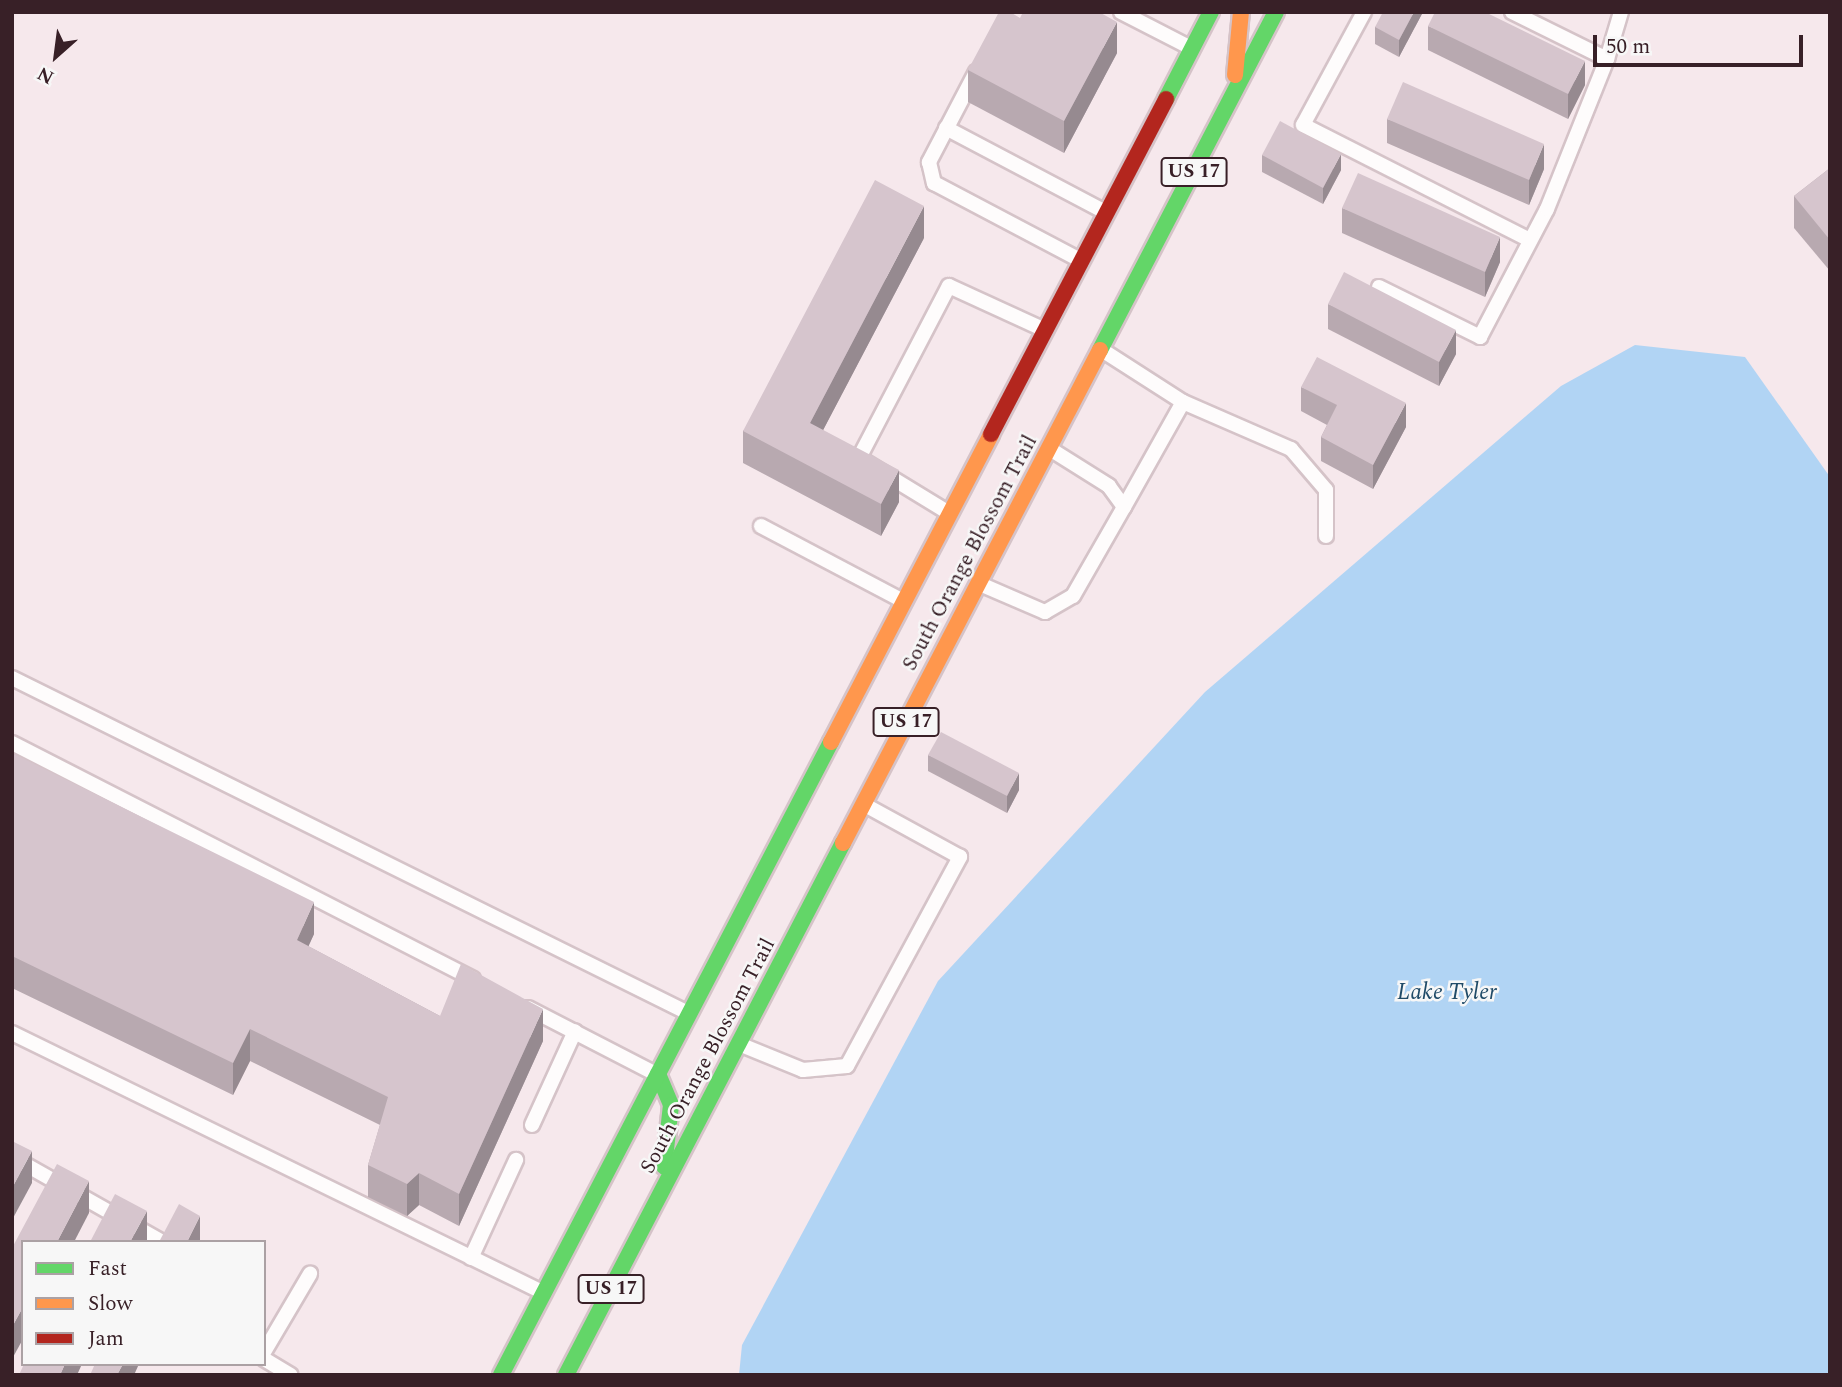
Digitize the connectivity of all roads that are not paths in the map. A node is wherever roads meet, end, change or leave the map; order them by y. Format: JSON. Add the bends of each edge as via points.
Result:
{"nodes":[{"id":1,"x":1121,"y":12,"type":"edge"},
{"id":2,"x":1211,"y":12,"type":"edge"},
{"id":3,"x":1241,"y":12,"type":"edge"},
{"id":4,"x":1276,"y":12,"type":"edge"},
{"id":5,"x":1364,"y":12,"type":"edge"},
{"id":6,"x":1512,"y":12,"type":"edge"},
{"id":7,"x":1621,"y":12,"type":"edge"},
{"id":8,"x":1192,"y":49,"type":"junction"},
{"id":9,"x":983,"y":59,"type":"edge"},
{"id":10,"x":1607,"y":59,"type":"junction"},
{"id":11,"x":1230,"y":101,"type":"junction"},
{"id":12,"x":946,"y":128,"type":"junction"},
{"id":13,"x":1107,"y":212,"type":"junction"},
{"id":14,"x":1530,"y":240,"type":"junction"},
{"id":15,"x":1082,"y":260,"type":"junction"},
{"id":16,"x":1379,"y":287,"type":"edge"},
{"id":17,"x":1045,"y":330,"type":"junction"},
{"id":18,"x":1101,"y":349,"type":"junction"},
{"id":19,"x":1183,"y":402,"type":"junction"},
{"id":20,"x":1049,"y":449,"type":"junction"},
{"id":21,"x":1124,"y":507,"type":"junction"},
{"id":22,"x":950,"y":514,"type":"junction"},
{"id":23,"x":761,"y":526,"type":"dead end"},
{"id":24,"x":1326,"y":536,"type":"dead end"},
{"id":25,"x":978,"y":584,"type":"junction"},
{"id":26,"x":904,"y":601,"type":"junction"},
{"id":27,"x":12,"y":678,"type":"edge"},
{"id":28,"x":12,"y":743,"type":"edge"},
{"id":29,"x":863,"y":804,"type":"junction"},
{"id":30,"x":743,"y":913,"type":"junction"},
{"id":31,"x":489,"y":987,"type":"edge"},
{"id":32,"x":723,"y":997,"type":"dead end"},
{"id":33,"x":513,"y":1000,"type":"edge"},
{"id":34,"x":690,"y":1014,"type":"junction"},
{"id":35,"x":724,"y":1021,"type":"dead end"},
{"id":36,"x":575,"y":1031,"type":"junction"},
{"id":37,"x":12,"y":1033,"type":"edge"},
{"id":38,"x":738,"y":1044,"type":"junction"},
{"id":39,"x":657,"y":1074,"type":"junction"},
{"id":40,"x":532,"y":1125,"type":"dead end"},
{"id":41,"x":12,"y":1157,"type":"edge"},
{"id":42,"x":516,"y":1160,"type":"dead end"},
{"id":43,"x":656,"y":1203,"type":"junction"},
{"id":44,"x":158,"y":1240,"type":"edge"},
{"id":45,"x":471,"y":1258,"type":"junction"},
{"id":46,"x":310,"y":1274,"type":"dead end"},
{"id":47,"x":544,"y":1293,"type":"junction"},
{"id":48,"x":266,"y":1349,"type":"edge"},
{"id":49,"x":266,"y":1360,"type":"edge"},
{"id":50,"x":291,"y":1375,"type":"edge"},
{"id":51,"x":501,"y":1375,"type":"edge"},
{"id":52,"x":566,"y":1375,"type":"edge"}],
"edges":[{"from":1,"to":8,"type":"lane"},
{"from":2,"to":8,"type":"main road","name":"South Orange Blossom Trail","number":"US 17"},
{"from":3,"to":11,"type":"main road"},
{"from":4,"to":11,"type":"main road","name":"South Orange Blossom Trail","number":"US 17"},
{"from":5,"to":14,"type":"lane","via":[[1303,125]]},
{"from":6,"to":10,"type":"lane"},
{"from":7,"to":10,"type":"lane"},
{"from":8,"to":13,"type":"main road","name":"South Orange Blossom Trail","number":"US 17"},
{"from":9,"to":12,"type":"lane"},
{"from":10,"to":14,"type":"lane"},
{"from":11,"to":18,"type":"main road","name":"South Orange Blossom Trail","number":"US 17"},
{"from":12,"to":13,"type":"lane"},
{"from":12,"to":15,"type":"lane","via":[[929,162],[934,183]]},
{"from":13,"to":15,"type":"main road","name":"South Orange Blossom Trail","number":"US 17"},
{"from":14,"to":16,"type":"lane","via":[[1480,337]]},
{"from":15,"to":17,"type":"main road","name":"South Orange Blossom Trail","number":"US 17"},
{"from":17,"to":22,"type":"main road","name":"South Orange Blossom Trail","number":"US 17"},
{"from":17,"to":22,"type":"lane","via":[[949,286],[859,458]]},
{"from":18,"to":19,"type":"lane"},
{"from":18,"to":20,"type":"main road","name":"South Orange Blossom Trail","number":"US 17"},
{"from":19,"to":21,"type":"lane"},
{"from":19,"to":24,"type":"lane","via":[[1291,449],[1326,490]]},
{"from":20,"to":21,"type":"lane","via":[[1109,486]]},
{"from":20,"to":25,"type":"main road","name":"South Orange Blossom Trail","number":"US 17"},
{"from":21,"to":25,"type":"lane","via":[[1073,596],[1045,612]]},
{"from":22,"to":26,"type":"main road","name":"South Orange Blossom Trail","number":"US 17"},
{"from":23,"to":26,"type":"lane"},
{"from":25,"to":29,"type":"main road","name":"South Orange Blossom Trail","number":"US 17"},
{"from":26,"to":30,"type":"main road","name":"South Orange Blossom Trail","number":"US 17"},
{"from":27,"to":34,"type":"lane"},
{"from":28,"to":31,"type":"lane"},
{"from":29,"to":38,"type":"main road","name":"South Orange Blossom Trail","number":"US 17"},
{"from":29,"to":38,"type":"lane","via":[[960,857],[847,1066],[803,1070]]},
{"from":30,"to":32,"type":"main road"},
{"from":30,"to":34,"type":"main road","name":"South Orange Blossom Trail","number":"US 17"},
{"from":33,"to":36,"type":"lane"},
{"from":34,"to":39,"type":"main road","name":"South Orange Blossom Trail","number":"US 17"},
{"from":35,"to":38,"type":"main road"},
{"from":36,"to":39,"type":"lane"},
{"from":36,"to":40,"type":"lane"},
{"from":37,"to":45,"type":"lane"},
{"from":38,"to":43,"type":"main road","name":"South Orange Blossom Trail","number":"US 17"},
{"from":39,"to":43,"type":"main road","via":[[671,1105],[671,1136]]},
{"from":39,"to":47,"type":"main road","name":"South Orange Blossom Trail","number":"US 17"},
{"from":41,"to":44,"type":"lane"},
{"from":42,"to":45,"type":"lane"},
{"from":43,"to":52,"type":"main road","name":"South Orange Blossom Trail","number":"US 17"},
{"from":45,"to":47,"type":"lane"},
{"from":46,"to":48,"type":"lane"},
{"from":47,"to":51,"type":"main road","name":"South Orange Blossom Trail","number":"US 17"},
{"from":49,"to":50,"type":"lane"}]}
